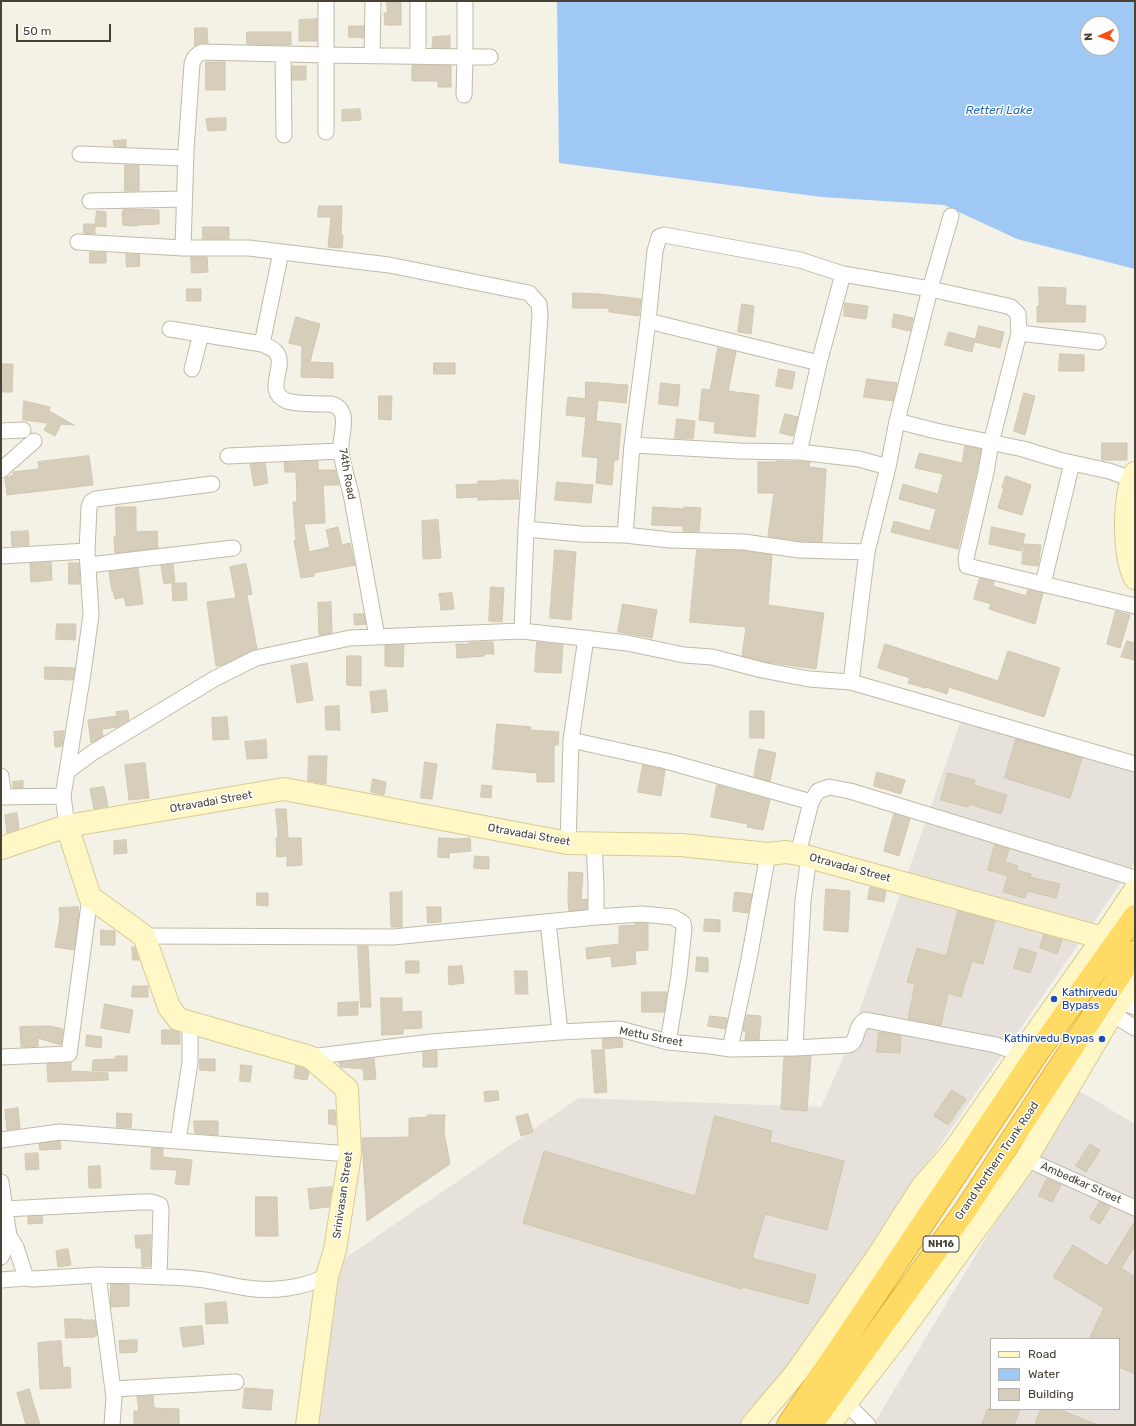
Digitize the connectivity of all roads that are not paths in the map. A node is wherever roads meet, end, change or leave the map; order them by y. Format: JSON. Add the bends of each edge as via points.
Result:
{"nodes":[{"id":1,"x":326,"y":1,"type":"edge"},
{"id":2,"x":373,"y":1,"type":"edge"},
{"id":3,"x":418,"y":1,"type":"edge"},
{"id":4,"x":465,"y":1,"type":"edge"},
{"id":5,"x":283,"y":54,"type":"junction"},
{"id":6,"x":326,"y":56,"type":"junction"},
{"id":7,"x":372,"y":56,"type":"junction"},
{"id":8,"x":418,"y":56,"type":"junction"},
{"id":9,"x":465,"y":57,"type":"junction"},
{"id":10,"x":490,"y":57,"type":"dead end"},
{"id":11,"x":464,"y":95,"type":"dead end"},
{"id":12,"x":326,"y":132,"type":"dead end"},
{"id":13,"x":284,"y":135,"type":"dead end"},
{"id":14,"x":80,"y":154,"type":"dead end"},
{"id":15,"x":186,"y":154,"type":"junction"},
{"id":16,"x":184,"y":199,"type":"junction"},
{"id":17,"x":90,"y":201,"type":"dead end"},
{"id":18,"x":951,"y":216,"type":"dead end"},
{"id":19,"x":78,"y":242,"type":"dead end"},
{"id":20,"x":182,"y":248,"type":"junction"},
{"id":21,"x":281,"y":252,"type":"junction"},
{"id":22,"x":843,"y":274,"type":"junction"},
{"id":23,"x":930,"y":289,"type":"junction"},
{"id":24,"x":648,"y":321,"type":"junction"},
{"id":25,"x":170,"y":329,"type":"dead end"},
{"id":26,"x":1019,"y":332,"type":"junction"},
{"id":27,"x":201,"y":334,"type":"junction"},
{"id":28,"x":1098,"y":342,"type":"dead end"},
{"id":29,"x":262,"y":344,"type":"junction"},
{"id":30,"x":819,"y":363,"type":"junction"},
{"id":31,"x":192,"y":369,"type":"dead end"},
{"id":32,"x":897,"y":421,"type":"junction"},
{"id":33,"x":23,"y":430,"type":"dead end"},
{"id":34,"x":1,"y":431,"type":"edge"},
{"id":35,"x":34,"y":441,"type":"dead end"},
{"id":36,"x":991,"y":443,"type":"junction"},
{"id":37,"x":632,"y":445,"type":"junction"},
{"id":38,"x":341,"y":451,"type":"junction"},
{"id":39,"x":799,"y":452,"type":"junction"},
{"id":40,"x":228,"y":456,"type":"dead end"},
{"id":41,"x":1072,"y":463,"type":"junction"},
{"id":42,"x":888,"y":466,"type":"junction"},
{"id":43,"x":1,"y":470,"type":"edge"},
{"id":44,"x":1133,"y":476,"type":"edge"},
{"id":45,"x":212,"y":484,"type":"dead end"},
{"id":46,"x":526,"y":529,"type":"junction"},
{"id":47,"x":625,"y":535,"type":"junction"},
{"id":48,"x":233,"y":548,"type":"dead end"},
{"id":49,"x":867,"y":552,"type":"junction"},
{"id":50,"x":1,"y":556,"type":"edge"},
{"id":51,"x":88,"y":558,"type":"junction"},
{"id":52,"x":1135,"y":578,"type":"edge"},
{"id":53,"x":1043,"y":584,"type":"junction"},
{"id":54,"x":1135,"y":606,"type":"edge"},
{"id":55,"x":522,"y":631,"type":"junction"},
{"id":56,"x":377,"y":637,"type":"junction"},
{"id":57,"x":586,"y":638,"type":"junction"},
{"id":58,"x":851,"y":682,"type":"junction"},
{"id":59,"x":571,"y":740,"type":"junction"},
{"id":60,"x":1135,"y":764,"type":"edge"},
{"id":61,"x":68,"y":771,"type":"junction"},
{"id":62,"x":1,"y":776,"type":"edge"},
{"id":63,"x":63,"y":796,"type":"junction"},
{"id":64,"x":2,"y":797,"type":"edge"},
{"id":65,"x":811,"y":802,"type":"junction"},
{"id":66,"x":67,"y":826,"type":"junction"},
{"id":67,"x":568,"y":843,"type":"junction"},
{"id":68,"x":594,"y":843,"type":"junction"},
{"id":69,"x":1,"y":848,"type":"edge"},
{"id":70,"x":768,"y":854,"type":"junction"},
{"id":71,"x":803,"y":855,"type":"junction"},
{"id":72,"x":1135,"y":878,"type":"edge"},
{"id":73,"x":1135,"y":890,"type":"edge"},
{"id":74,"x":90,"y":897,"type":"junction"},
{"id":75,"x":1135,"y":916,"type":"edge"},
{"id":76,"x":596,"y":917,"type":"junction"},
{"id":77,"x":548,"y":922,"type":"junction"},
{"id":78,"x":144,"y":936,"type":"junction"},
{"id":79,"x":1103,"y":938,"type":"junction"},
{"id":80,"x":1135,"y":952,"type":"edge"},
{"id":81,"x":1135,"y":978,"type":"edge"},
{"id":82,"x":1123,"y":1007,"type":"edge"},
{"id":83,"x":190,"y":1022,"type":"junction"},
{"id":84,"x":1135,"y":1028,"type":"edge"},
{"id":85,"x":560,"y":1032,"type":"junction"},
{"id":86,"x":668,"y":1042,"type":"junction"},
{"id":87,"x":795,"y":1048,"type":"junction"},
{"id":88,"x":730,"y":1049,"type":"junction"},
{"id":89,"x":1030,"y":1053,"type":"junction"},
{"id":90,"x":1,"y":1057,"type":"edge"},
{"id":91,"x":310,"y":1057,"type":"junction"},
{"id":92,"x":1,"y":1140,"type":"edge"},
{"id":93,"x":178,"y":1141,"type":"junction"},
{"id":94,"x":350,"y":1154,"type":"junction"},
{"id":95,"x":1026,"y":1158,"type":"junction"},
{"id":96,"x":1,"y":1182,"type":"edge"},
{"id":97,"x":1135,"y":1208,"type":"edge"},
{"id":98,"x":5,"y":1209,"type":"junction"},
{"id":99,"x":8,"y":1236,"type":"junction"},
{"id":100,"x":1,"y":1257,"type":"edge"},
{"id":101,"x":98,"y":1275,"type":"junction"},
{"id":102,"x":327,"y":1276,"type":"junction"},
{"id":103,"x":159,"y":1277,"type":"junction"},
{"id":104,"x":26,"y":1278,"type":"junction"},
{"id":105,"x":1,"y":1280,"type":"edge"},
{"id":106,"x":236,"y":1382,"type":"dead end"},
{"id":107,"x":113,"y":1389,"type":"junction"},
{"id":108,"x":846,"y":1403,"type":"junction"},
{"id":109,"x":112,"y":1425,"type":"edge"},
{"id":110,"x":307,"y":1425,"type":"edge"},
{"id":111,"x":752,"y":1425,"type":"edge"},
{"id":112,"x":788,"y":1425,"type":"edge"},
{"id":113,"x":811,"y":1425,"type":"edge"},
{"id":114,"x":828,"y":1425,"type":"edge"},
{"id":115,"x":868,"y":1425,"type":"edge"}],
"edges":[{"from":1,"to":6,"type":"street"},
{"from":2,"to":7,"type":"street"},
{"from":3,"to":8,"type":"street"},
{"from":4,"to":9,"type":"street"},
{"from":5,"to":6,"type":"street"},
{"from":5,"to":13,"type":"street"},
{"from":5,"to":15,"type":"street","via":[[197,54],[192,64]]},
{"from":6,"to":7,"type":"street"},
{"from":6,"to":12,"type":"street"},
{"from":7,"to":8,"type":"street"},
{"from":8,"to":9,"type":"street"},
{"from":9,"to":10,"type":"street"},
{"from":9,"to":11,"type":"street"},
{"from":14,"to":15,"type":"street"},
{"from":15,"to":16,"type":"street"},
{"from":16,"to":17,"type":"street"},
{"from":16,"to":20,"type":"street"},
{"from":18,"to":23,"type":"street"},
{"from":19,"to":20,"type":"street"},
{"from":20,"to":21,"type":"street","via":[[249,248]]},
{"from":21,"to":29,"type":"street"},
{"from":21,"to":46,"type":"street","via":[[389,265],[529,293],[539,304]]},
{"from":22,"to":23,"type":"street"},
{"from":22,"to":24,"type":"street","via":[[800,260],[664,235],[656,242]]},
{"from":22,"to":30,"type":"street"},
{"from":23,"to":26,"type":"street","via":[[1011,307],[1018,314]]},
{"from":23,"to":32,"type":"street"},
{"from":24,"to":30,"type":"street"},
{"from":24,"to":37,"type":"street"},
{"from":25,"to":27,"type":"street","name":"74th Road"},
{"from":26,"to":28,"type":"street"},
{"from":26,"to":36,"type":"street"},
{"from":27,"to":29,"type":"street","name":"74th Road"},
{"from":27,"to":31,"type":"street"},
{"from":29,"to":38,"type":"street","name":"74th Road","via":[[275,350],[279,356],[276,390],[281,397],[288,401],[331,404],[342,411],[344,420]]},
{"from":30,"to":39,"type":"street"},
{"from":32,"to":36,"type":"street"},
{"from":32,"to":42,"type":"street"},
{"from":33,"to":34,"type":"street"},
{"from":35,"to":43,"type":"street"},
{"from":36,"to":41,"type":"street","via":[[1023,448]]},
{"from":36,"to":53,"type":"street","via":[[966,558],[967,566]]},
{"from":37,"to":39,"type":"street"},
{"from":37,"to":47,"type":"street"},
{"from":38,"to":40,"type":"street"},
{"from":38,"to":56,"type":"street","name":"74th Road"},
{"from":39,"to":42,"type":"street","via":[[859,459]]},
{"from":41,"to":44,"type":"street"},
{"from":41,"to":53,"type":"street"},
{"from":42,"to":49,"type":"street"},
{"from":44,"to":52,"type":"street","via":[[1126,510],[1127,546]]},
{"from":45,"to":51,"type":"street","via":[[96,499],[89,507]]},
{"from":46,"to":47,"type":"street"},
{"from":46,"to":55,"type":"street"},
{"from":47,"to":49,"type":"street","via":[[670,540],[744,542],[799,550]]},
{"from":48,"to":51,"type":"street"},
{"from":49,"to":58,"type":"street"},
{"from":50,"to":51,"type":"street"},
{"from":51,"to":61,"type":"street","via":[[91,615]]},
{"from":53,"to":54,"type":"street"},
{"from":55,"to":56,"type":"street"},
{"from":55,"to":57,"type":"street"},
{"from":56,"to":61,"type":"street","via":[[350,638],[256,658],[195,690]]},
{"from":57,"to":58,"type":"street","via":[[628,643],[684,655],[712,657],[762,670],[809,678]]},
{"from":57,"to":59,"type":"street"},
{"from":58,"to":60,"type":"street"},
{"from":59,"to":65,"type":"street","via":[[666,761]]},
{"from":59,"to":67,"type":"street"},
{"from":61,"to":63,"type":"street"},
{"from":62,"to":64,"type":"street"},
{"from":63,"to":64,"type":"street"},
{"from":63,"to":66,"type":"street"},
{"from":65,"to":71,"type":"street"},
{"from":65,"to":72,"type":"street","via":[[818,791],[829,787],[850,791]]},
{"from":66,"to":67,"type":"street","name":"Otravadai Street","via":[[284,789]]},
{"from":66,"to":69,"type":"street","name":"Otravadai Street"},
{"from":66,"to":74,"type":"street"},
{"from":67,"to":68,"type":"street","name":"Otravadai Street"},
{"from":68,"to":70,"type":"street","name":"Otravadai Street","via":[[681,845]]},
{"from":68,"to":76,"type":"street"},
{"from":70,"to":71,"type":"street","name":"Otravadai Street","via":[[786,852]]},
{"from":70,"to":88,"type":"street"},
{"from":71,"to":79,"type":"street","name":"Otravadai Street"},
{"from":71,"to":87,"type":"street"},
{"from":73,"to":79,"type":"street"},
{"from":74,"to":78,"type":"street"},
{"from":74,"to":90,"type":"street","via":[[69,1054]]},
{"from":75,"to":89,"type":"highway","number":"NH16"},
{"from":76,"to":77,"type":"street"},
{"from":76,"to":86,"type":"street","via":[[642,914],[673,917],[682,923],[684,928],[679,976]]},
{"from":77,"to":78,"type":"street","via":[[393,937]]},
{"from":77,"to":85,"type":"street"},
{"from":78,"to":83,"type":"street","name":"Srinivasan Street","via":[[169,1007],[178,1019]]},
{"from":79,"to":89,"type":"street"},
{"from":80,"to":113,"type":"highway","name":"Grand Northern Trunk Road","number":"NH16","via":[[966,1209]]},
{"from":81,"to":82,"type":"street"},
{"from":82,"to":84,"type":"street","via":[[1122,1020]]},
{"from":82,"to":95,"type":"street"},
{"from":83,"to":91,"type":"street","name":"Srinivasan Street"},
{"from":83,"to":93,"type":"street","via":[[190,1062]]},
{"from":85,"to":86,"type":"street","name":"Mettu Street","via":[[620,1029]]},
{"from":85,"to":91,"type":"street","name":"Mettu Street","via":[[431,1042]]},
{"from":86,"to":88,"type":"street","name":"Mettu Street"},
{"from":87,"to":88,"type":"street","name":"Mettu Street"},
{"from":87,"to":89,"type":"street","name":"Mettu Street","via":[[851,1045],[859,1024],[866,1020]]},
{"from":89,"to":111,"type":"street","via":[[956,1149],[922,1187],[878,1256],[796,1373]]},
{"from":89,"to":112,"type":"highway","number":"NH16"},
{"from":91,"to":94,"type":"street","name":"Srinivasan Street","via":[[347,1089]]},
{"from":92,"to":93,"type":"street","via":[[60,1132]]},
{"from":93,"to":94,"type":"street"},
{"from":94,"to":102,"type":"street","name":"Srinivasan Street","via":[[335,1250]]},
{"from":95,"to":97,"type":"street","name":"Ambedkar Street"},
{"from":95,"to":108,"type":"street"},
{"from":96,"to":98,"type":"street"},
{"from":98,"to":99,"type":"street"},
{"from":98,"to":103,"type":"street","via":[[157,1203],[161,1209]]},
{"from":99,"to":100,"type":"street"},
{"from":99,"to":104,"type":"street","via":[[16,1247]]},
{"from":101,"to":103,"type":"street"},
{"from":101,"to":104,"type":"street"},
{"from":101,"to":107,"type":"street"},
{"from":102,"to":103,"type":"street","via":[[301,1286],[267,1289],[197,1279]]},
{"from":102,"to":110,"type":"street","name":"Srinivasan Street"},
{"from":104,"to":105,"type":"street"},
{"from":106,"to":107,"type":"street"},
{"from":107,"to":109,"type":"street"},
{"from":108,"to":114,"type":"street"},
{"from":108,"to":115,"type":"street"}]}
